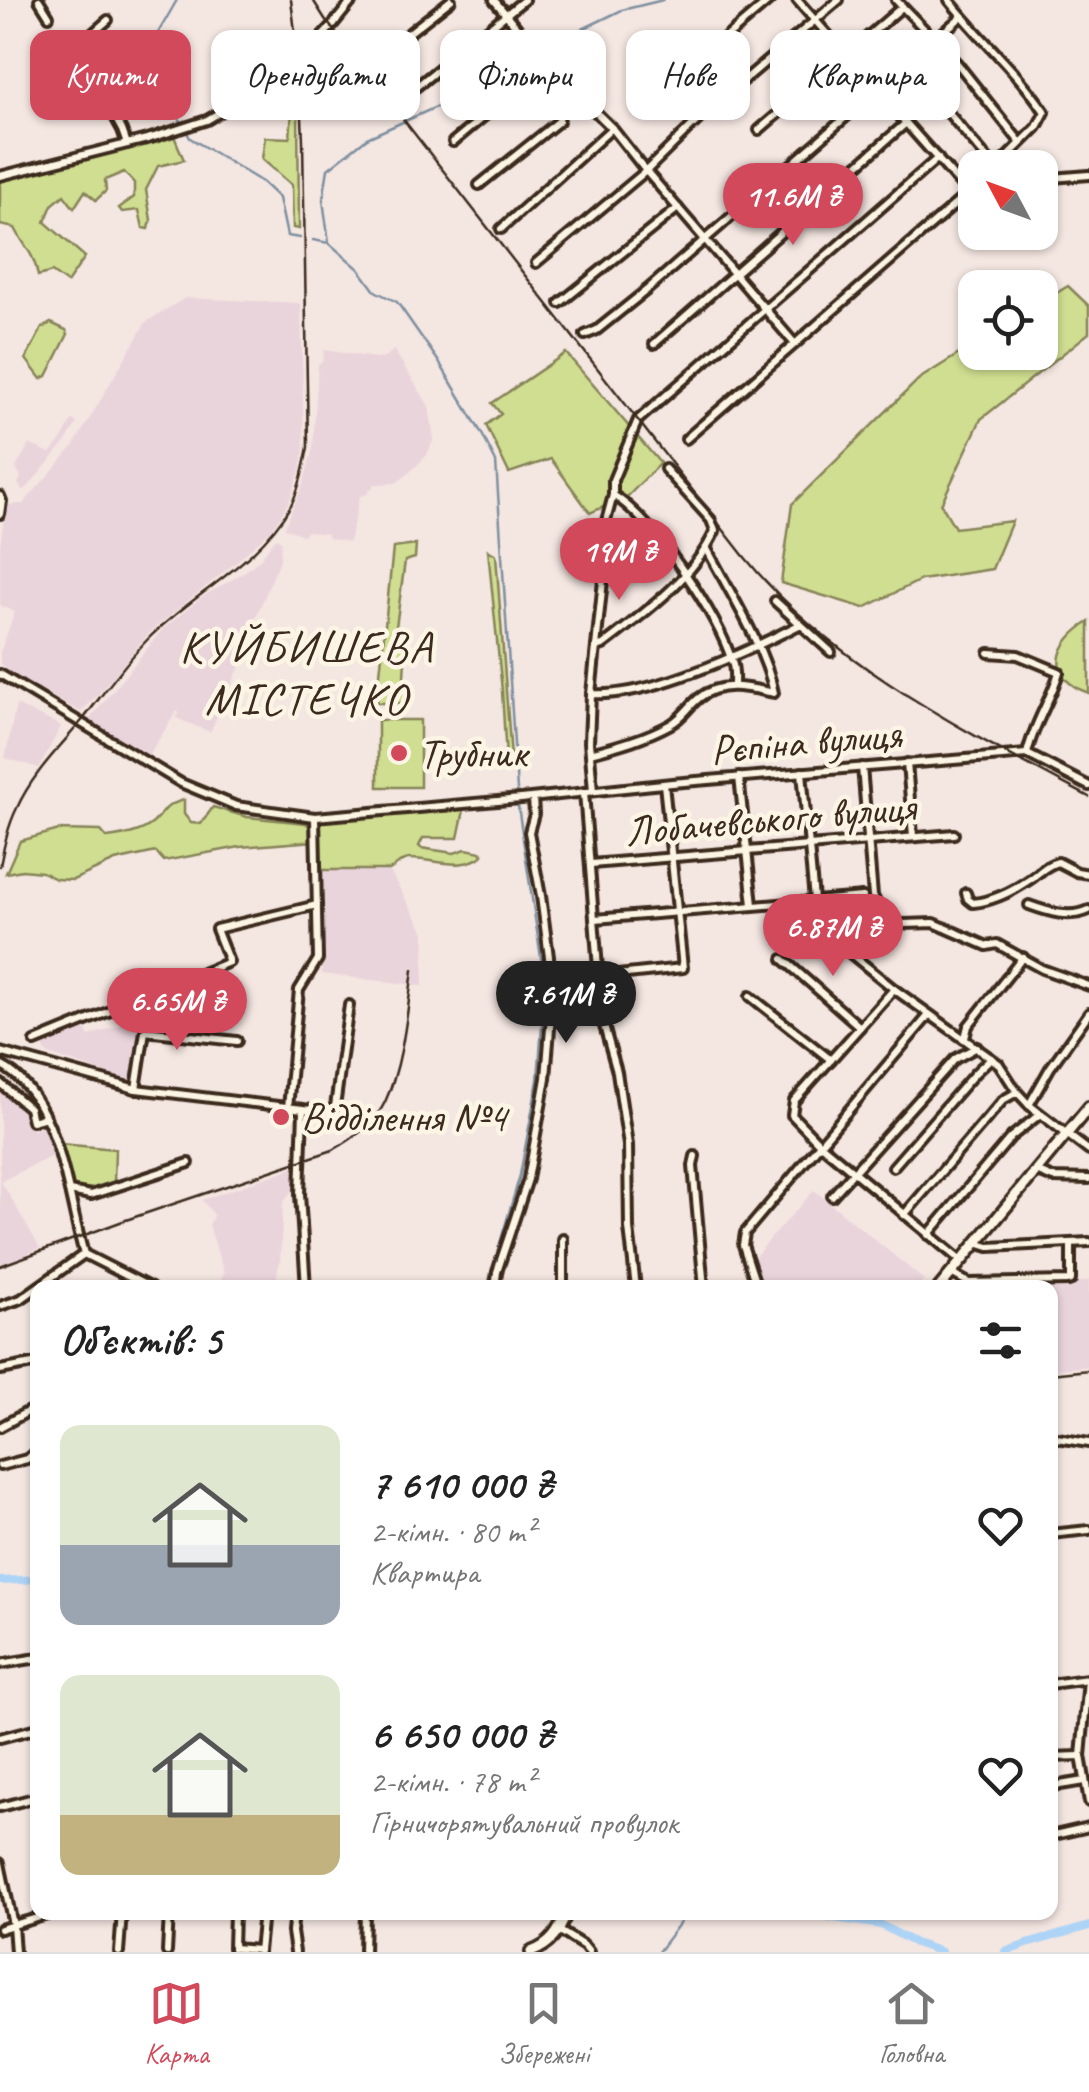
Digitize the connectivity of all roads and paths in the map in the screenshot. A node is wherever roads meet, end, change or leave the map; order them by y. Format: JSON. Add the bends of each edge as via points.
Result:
{"nodes":[{"id":1,"x":40,"y":0,"type":"edge"},
{"id":2,"x":353,"y":0,"type":"edge"},
{"id":3,"x":452,"y":0,"type":"edge"},
{"id":4,"x":494,"y":0,"type":"edge"},
{"id":5,"x":524,"y":0,"type":"edge"},
{"id":6,"x":770,"y":0,"type":"edge"},
{"id":7,"x":797,"y":0,"type":"edge"},
{"id":8,"x":840,"y":0,"type":"edge"},
{"id":9,"x":896,"y":0,"type":"edge"},
{"id":10,"x":949,"y":0,"type":"edge"},
{"id":11,"x":902,"y":7,"type":"junction"},
{"id":12,"x":506,"y":14,"type":"junction"},
{"id":13,"x":49,"y":16,"type":"dead end"},
{"id":14,"x":962,"y":16,"type":"junction"},
{"id":15,"x":108,"y":20,"type":"dead end"},
{"id":16,"x":815,"y":21,"type":"junction"},
{"id":17,"x":413,"y":30,"type":"edge"},
{"id":18,"x":519,"y":30,"type":"edge"},
{"id":19,"x":735,"y":30,"type":"edge"},
{"id":20,"x":823,"y":30,"type":"edge"},
{"id":21,"x":874,"y":30,"type":"edge"},
{"id":22,"x":926,"y":30,"type":"edge"},
{"id":23,"x":946,"y":30,"type":"edge"},
{"id":24,"x":960,"y":67,"type":"edge"},
{"id":25,"x":420,"y":84,"type":"edge"},
{"id":26,"x":770,"y":119,"type":"edge"},
{"id":27,"x":479,"y":120,"type":"edge"},
{"id":28,"x":558,"y":120,"type":"edge"},
{"id":29,"x":604,"y":120,"type":"edge"},
{"id":30,"x":841,"y":120,"type":"edge"},
{"id":31,"x":903,"y":120,"type":"edge"},
{"id":32,"x":956,"y":120,"type":"edge"},
{"id":33,"x":906,"y":123,"type":"junction"},
{"id":34,"x":612,"y":128,"type":"junction"},
{"id":35,"x":758,"y":130,"type":"dead end"},
{"id":36,"x":452,"y":142,"type":"dead end"},
{"id":37,"x":1020,"y":142,"type":"junction"},
{"id":38,"x":127,"y":144,"type":"junction"},
{"id":39,"x":982,"y":150,"type":"edge"},
{"id":40,"x":1013,"y":150,"type":"edge"},
{"id":41,"x":938,"y":158,"type":"junction"},
{"id":42,"x":646,"y":171,"type":"junction"},
{"id":43,"x":1089,"y":175,"type":"edge"},
{"id":44,"x":0,"y":176,"type":"edge"},
{"id":45,"x":1058,"y":178,"type":"edge"},
{"id":46,"x":958,"y":181,"type":"edge"},
{"id":47,"x":479,"y":185,"type":"dead end"},
{"id":48,"x":958,"y":202,"type":"edge"},
{"id":49,"x":678,"y":208,"type":"junction"},
{"id":50,"x":501,"y":230,"type":"dead end"},
{"id":51,"x":705,"y":239,"type":"junction"},
{"id":52,"x":536,"y":263,"type":"dead end"},
{"id":53,"x":736,"y":274,"type":"junction"},
{"id":54,"x":560,"y":303,"type":"dead end"},
{"id":55,"x":766,"y":309,"type":"junction"},
{"id":56,"x":585,"y":335,"type":"dead end"},
{"id":57,"x":654,"y":344,"type":"dead end"},
{"id":58,"x":795,"y":344,"type":"junction"},
{"id":59,"x":686,"y":439,"type":"dead end"},
{"id":60,"x":666,"y":469,"type":"dead end"},
{"id":61,"x":0,"y":496,"type":"edge"},
{"id":62,"x":613,"y":496,"type":"junction"},
{"id":63,"x":0,"y":514,"type":"edge"},
{"id":64,"x":707,"y":549,"type":"junction"},
{"id":65,"x":686,"y":574,"type":"junction"},
{"id":66,"x":775,"y":601,"type":"dead end"},
{"id":67,"x":799,"y":625,"type":"junction"},
{"id":68,"x":758,"y":646,"type":"junction"},
{"id":69,"x":596,"y":648,"type":"junction"},
{"id":70,"x":831,"y":652,"type":"dead end"},
{"id":71,"x":989,"y":653,"type":"dead end"},
{"id":72,"x":731,"y":658,"type":"junction"},
{"id":73,"x":0,"y":675,"type":"edge"},
{"id":74,"x":734,"y":685,"type":"junction"},
{"id":75,"x":590,"y":694,"type":"junction"},
{"id":76,"x":590,"y":753,"type":"junction"},
{"id":77,"x":1026,"y":754,"type":"junction"},
{"id":78,"x":908,"y":763,"type":"junction"},
{"id":79,"x":862,"y":767,"type":"junction"},
{"id":80,"x":802,"y":772,"type":"junction"},
{"id":81,"x":739,"y":777,"type":"junction"},
{"id":82,"x":664,"y":784,"type":"junction"},
{"id":83,"x":1089,"y":786,"type":"edge"},
{"id":84,"x":588,"y":792,"type":"junction"},
{"id":85,"x":533,"y":798,"type":"junction"},
{"id":86,"x":316,"y":817,"type":"junction"},
{"id":87,"x":954,"y":834,"type":"dead end"},
{"id":88,"x":913,"y":836,"type":"junction"},
{"id":89,"x":869,"y":841,"type":"junction"},
{"id":90,"x":808,"y":846,"type":"junction"},
{"id":91,"x":748,"y":851,"type":"junction"},
{"id":92,"x":672,"y":858,"type":"junction"},
{"id":93,"x":591,"y":864,"type":"junction"},
{"id":94,"x":1089,"y":874,"type":"edge"},
{"id":95,"x":966,"y":893,"type":"dead end"},
{"id":96,"x":873,"y":896,"type":"junction"},
{"id":97,"x":862,"y":897,"type":"junction"},
{"id":98,"x":814,"y":900,"type":"junction"},
{"id":99,"x":317,"y":905,"type":"junction"},
{"id":100,"x":753,"y":905,"type":"junction"},
{"id":101,"x":1028,"y":905,"type":"dead end"},
{"id":102,"x":1089,"y":910,"type":"edge"},
{"id":103,"x":676,"y":912,"type":"junction"},
{"id":104,"x":595,"y":919,"type":"junction"},
{"id":105,"x":1023,"y":957,"type":"junction"},
{"id":106,"x":783,"y":960,"type":"dead end"},
{"id":107,"x":599,"y":977,"type":"junction"},
{"id":108,"x":1089,"y":986,"type":"edge"},
{"id":109,"x":894,"y":989,"type":"junction"},
{"id":110,"x":750,"y":996,"type":"dead end"},
{"id":111,"x":350,"y":1005,"type":"dead end"},
{"id":112,"x":1089,"y":1013,"type":"edge"},
{"id":113,"x":929,"y":1015,"type":"junction"},
{"id":114,"x":860,"y":1027,"type":"junction"},
{"id":115,"x":965,"y":1038,"type":"junction"},
{"id":116,"x":237,"y":1041,"type":"dead end"},
{"id":117,"x":35,"y":1042,"type":"dead end"},
{"id":118,"x":978,"y":1047,"type":"junction"},
{"id":119,"x":0,"y":1052,"type":"edge"},
{"id":120,"x":991,"y":1058,"type":"junction"},
{"id":121,"x":831,"y":1060,"type":"junction"},
{"id":122,"x":0,"y":1065,"type":"edge"},
{"id":123,"x":0,"y":1083,"type":"edge"},
{"id":124,"x":136,"y":1090,"type":"junction"},
{"id":125,"x":1017,"y":1092,"type":"junction"},
{"id":126,"x":1029,"y":1105,"type":"junction"},
{"id":127,"x":1089,"y":1107,"type":"edge"},
{"id":128,"x":288,"y":1108,"type":"junction"},
{"id":129,"x":303,"y":1111,"type":"junction"},
{"id":130,"x":1040,"y":1115,"type":"junction"},
{"id":131,"x":46,"y":1117,"type":"junction"},
{"id":132,"x":1066,"y":1135,"type":"junction"},
{"id":133,"x":819,"y":1143,"type":"junction"},
{"id":134,"x":1089,"y":1150,"type":"edge"},
{"id":135,"x":694,"y":1156,"type":"dead end"},
{"id":136,"x":189,"y":1163,"type":"dead end"},
{"id":137,"x":893,"y":1167,"type":"dead end"},
{"id":138,"x":1036,"y":1171,"type":"junction"},
{"id":139,"x":854,"y":1172,"type":"junction"},
{"id":140,"x":1089,"y":1180,"type":"edge"},
{"id":141,"x":69,"y":1191,"type":"junction"},
{"id":142,"x":832,"y":1196,"type":"dead end"},
{"id":143,"x":904,"y":1215,"type":"junction"},
{"id":144,"x":928,"y":1235,"type":"junction"},
{"id":145,"x":564,"y":1239,"type":"dead end"},
{"id":146,"x":1071,"y":1242,"type":"junction"},
{"id":147,"x":1089,"y":1242,"type":"edge"},
{"id":148,"x":976,"y":1243,"type":"junction"},
{"id":149,"x":84,"y":1254,"type":"junction"},
{"id":150,"x":960,"y":1261,"type":"junction"},
{"id":151,"x":951,"y":1273,"type":"junction"},
{"id":152,"x":47,"y":1280,"type":"edge"},
{"id":153,"x":135,"y":1280,"type":"edge"},
{"id":154,"x":305,"y":1280,"type":"edge"},
{"id":155,"x":496,"y":1280,"type":"edge"},
{"id":156,"x":563,"y":1280,"type":"edge"},
{"id":157,"x":635,"y":1280,"type":"edge"},
{"id":158,"x":703,"y":1280,"type":"edge"},
{"id":159,"x":754,"y":1280,"type":"edge"},
{"id":160,"x":945,"y":1280,"type":"edge"},
{"id":161,"x":964,"y":1280,"type":"edge"},
{"id":162,"x":1058,"y":1282,"type":"edge"},
{"id":163,"x":30,"y":1292,"type":"edge"},
{"id":164,"x":0,"y":1306,"type":"edge"},
{"id":165,"x":30,"y":1364,"type":"edge"},
{"id":166,"x":0,"y":1370,"type":"edge"},
{"id":167,"x":30,"y":1410,"type":"edge"},
{"id":168,"x":0,"y":1427,"type":"edge"},
{"id":169,"x":1058,"y":1438,"type":"edge"},
{"id":170,"x":1089,"y":1443,"type":"edge"},
{"id":171,"x":30,"y":1457,"type":"edge"},
{"id":172,"x":0,"y":1466,"type":"edge"},
{"id":173,"x":1089,"y":1530,"type":"edge"},
{"id":174,"x":1058,"y":1533,"type":"edge"},
{"id":175,"x":30,"y":1659,"type":"edge"},
{"id":176,"x":0,"y":1664,"type":"edge"},
{"id":177,"x":1089,"y":1680,"type":"edge"},
{"id":178,"x":1058,"y":1683,"type":"edge"},
{"id":179,"x":30,"y":1730,"type":"edge"},
{"id":180,"x":0,"y":1738,"type":"edge"},
{"id":181,"x":1081,"y":1756,"type":"junction"},
{"id":182,"x":1058,"y":1757,"type":"edge"},
{"id":183,"x":1084,"y":1781,"type":"junction"},
{"id":184,"x":1058,"y":1786,"type":"edge"},
{"id":185,"x":30,"y":1798,"type":"edge"},
{"id":186,"x":1089,"y":1802,"type":"edge"},
{"id":187,"x":0,"y":1807,"type":"edge"},
{"id":188,"x":1089,"y":1827,"type":"edge"},
{"id":189,"x":1058,"y":1834,"type":"edge"},
{"id":190,"x":0,"y":1863,"type":"edge"},
{"id":191,"x":2,"y":1878,"type":"edge"},
{"id":192,"x":30,"y":1920,"type":"edge"},
{"id":193,"x":122,"y":1920,"type":"edge"},
{"id":194,"x":169,"y":1920,"type":"edge"},
{"id":195,"x":234,"y":1920,"type":"edge"},
{"id":196,"x":262,"y":1920,"type":"edge"},
{"id":197,"x":293,"y":1920,"type":"edge"},
{"id":198,"x":365,"y":1920,"type":"edge"},
{"id":199,"x":565,"y":1920,"type":"edge"},
{"id":200,"x":13,"y":1925,"type":"junction"},
{"id":201,"x":0,"y":1929,"type":"edge"},
{"id":202,"x":560,"y":1931,"type":"junction"},
{"id":203,"x":259,"y":1951,"type":"edge"},
{"id":204,"x":16,"y":1952,"type":"edge"},
{"id":205,"x":120,"y":1952,"type":"edge"},
{"id":206,"x":167,"y":1952,"type":"edge"},
{"id":207,"x":295,"y":1952,"type":"edge"},
{"id":208,"x":364,"y":1952,"type":"edge"},
{"id":209,"x":531,"y":1952,"type":"edge"},
{"id":210,"x":589,"y":1952,"type":"edge"}],
"edges":[{"from":1,"to":13,"type":"street"},
{"from":2,"to":38,"type":"street","via":[[279,77],[207,120]]},
{"from":3,"to":17,"type":"street"},
{"from":4,"to":12,"type":"street"},
{"from":5,"to":12,"type":"street"},
{"from":6,"to":19,"type":"street"},
{"from":7,"to":16,"type":"street"},
{"from":8,"to":16,"type":"street"},
{"from":9,"to":11,"type":"street"},
{"from":10,"to":14,"type":"street"},
{"from":11,"to":21,"type":"street"},
{"from":11,"to":22,"type":"street"},
{"from":12,"to":18,"type":"street"},
{"from":12,"to":25,"type":"street"},
{"from":14,"to":23,"type":"street"},
{"from":14,"to":37,"type":"street","via":[[1045,112]]},
{"from":15,"to":38,"type":"street","via":[[77,47]]},
{"from":16,"to":20,"type":"street"},
{"from":16,"to":42,"type":"street"},
{"from":24,"to":37,"type":"street"},
{"from":26,"to":35,"type":"street"},
{"from":27,"to":36,"type":"street"},
{"from":28,"to":47,"type":"street"},
{"from":29,"to":34,"type":"street"},
{"from":30,"to":51,"type":"street"},
{"from":31,"to":33,"type":"street"},
{"from":32,"to":39,"type":"street"},
{"from":33,"to":41,"type":"street"},
{"from":33,"to":53,"type":"street"},
{"from":34,"to":42,"type":"street"},
{"from":34,"to":50,"type":"street"},
{"from":37,"to":40,"type":"street"},
{"from":38,"to":44,"type":"street"},
{"from":41,"to":46,"type":"street"},
{"from":41,"to":55,"type":"street"},
{"from":42,"to":49,"type":"street"},
{"from":42,"to":52,"type":"street"},
{"from":43,"to":45,"type":"street"},
{"from":48,"to":58,"type":"street"},
{"from":49,"to":51,"type":"street"},
{"from":49,"to":54,"type":"street"},
{"from":51,"to":53,"type":"street"},
{"from":51,"to":56,"type":"street"},
{"from":53,"to":55,"type":"street"},
{"from":53,"to":57,"type":"street"},
{"from":55,"to":58,"type":"street"},
{"from":55,"to":62,"type":"street","via":[[638,420]]},
{"from":58,"to":59,"type":"street"},
{"from":60,"to":64,"type":"street","via":[[711,520],[715,531]]},
{"from":61,"to":63,"type":"street"},
{"from":62,"to":65,"type":"street"},
{"from":62,"to":69,"type":"street"},
{"from":64,"to":65,"type":"street"},
{"from":64,"to":68,"type":"street"},
{"from":65,"to":69,"type":"street"},
{"from":65,"to":72,"type":"street"},
{"from":66,"to":67,"type":"street"},
{"from":67,"to":68,"type":"street"},
{"from":67,"to":70,"type":"street"},
{"from":68,"to":72,"type":"street"},
{"from":68,"to":74,"type":"street","via":[[774,693]]},
{"from":69,"to":75,"type":"street"},
{"from":71,"to":77,"type":"street","via":[[1018,655],[1059,672]]},
{"from":72,"to":74,"type":"street"},
{"from":72,"to":75,"type":"street","via":[[653,684]]},
{"from":73,"to":86,"type":"street","name":"Рєпіна вулиця","via":[[204,794],[236,806]]},
{"from":74,"to":76,"type":"street","via":[[700,698],[667,727]]},
{"from":75,"to":76,"type":"street"},
{"from":76,"to":84,"type":"street"},
{"from":77,"to":78,"type":"street","name":"Рєпіна вулиця"},
{"from":77,"to":83,"type":"street"},
{"from":78,"to":79,"type":"street","name":"Рєпіна вулиця"},
{"from":78,"to":88,"type":"street"},
{"from":79,"to":80,"type":"street","name":"Рєпіна вулиця"},
{"from":79,"to":89,"type":"street"},
{"from":80,"to":81,"type":"street","name":"Рєпіна вулиця"},
{"from":80,"to":90,"type":"street"},
{"from":81,"to":82,"type":"street","name":"Рєпіна вулиця"},
{"from":81,"to":91,"type":"street"},
{"from":82,"to":84,"type":"street","name":"Рєпіна вулиця"},
{"from":82,"to":92,"type":"street"},
{"from":84,"to":85,"type":"street","name":"Рєпіна вулиця"},
{"from":84,"to":93,"type":"street"},
{"from":85,"to":86,"type":"street","name":"Рєпіна вулиця"},
{"from":85,"to":155,"type":"street","via":[[529,832],[548,957],[546,1078],[528,1179]]},
{"from":86,"to":99,"type":"street"},
{"from":87,"to":88,"type":"street","name":"Лобачевського вулиця"},
{"from":88,"to":89,"type":"street","name":"Лобачевського вулиця"},
{"from":89,"to":90,"type":"street","name":"Лобачевського вулиця"},
{"from":89,"to":96,"type":"street"},
{"from":90,"to":91,"type":"street","name":"Лобачевського вулиця"},
{"from":90,"to":98,"type":"street"},
{"from":91,"to":92,"type":"street","name":"Лобачевського вулиця"},
{"from":91,"to":100,"type":"street"},
{"from":92,"to":93,"type":"street","name":"Лобачевського вулиця"},
{"from":92,"to":103,"type":"street"},
{"from":93,"to":104,"type":"street"},
{"from":94,"to":95,"type":"street","via":[[1058,862],[1005,894],[978,903]]},
{"from":96,"to":97,"type":"street"},
{"from":96,"to":105,"type":"street","via":[[884,920],[934,923]]},
{"from":97,"to":98,"type":"street"},
{"from":97,"to":109,"type":"street","via":[[843,924],[841,941]]},
{"from":98,"to":100,"type":"street"},
{"from":99,"to":117,"type":"street","via":[[216,928],[228,962]]},
{"from":99,"to":128,"type":"street","via":[[318,959],[299,990]]},
{"from":100,"to":103,"type":"street"},
{"from":101,"to":102,"type":"street","via":[[1066,914]]},
{"from":103,"to":104,"type":"street"},
{"from":103,"to":107,"type":"street","via":[[683,968]]},
{"from":104,"to":107,"type":"street"},
{"from":105,"to":108,"type":"street"},
{"from":105,"to":115,"type":"street"},
{"from":106,"to":114,"type":"street"},
{"from":107,"to":157,"type":"street","via":[[628,1145]]},
{"from":109,"to":113,"type":"street"},
{"from":109,"to":114,"type":"street"},
{"from":110,"to":121,"type":"street"},
{"from":111,"to":129,"type":"street","via":[[335,1107]]},
{"from":112,"to":126,"type":"street"},
{"from":113,"to":115,"type":"street"},
{"from":113,"to":133,"type":"street"},
{"from":114,"to":121,"type":"street"},
{"from":115,"to":118,"type":"street"},
{"from":116,"to":124,"type":"street","via":[[145,1031]]},
{"from":118,"to":120,"type":"street"},
{"from":118,"to":139,"type":"street","via":[[955,1059]]},
{"from":119,"to":124,"type":"street"},
{"from":120,"to":125,"type":"street"},
{"from":120,"to":137,"type":"street"},
{"from":121,"to":133,"type":"street","via":[[792,1113]]},
{"from":122,"to":131,"type":"street","via":[[25,1082]]},
{"from":123,"to":131,"type":"street","via":[[29,1108],[32,1122]]},
{"from":124,"to":128,"type":"street"},
{"from":125,"to":126,"type":"street"},
{"from":125,"to":143,"type":"street"},
{"from":126,"to":130,"type":"street"},
{"from":127,"to":132,"type":"main road"},
{"from":128,"to":129,"type":"street"},
{"from":129,"to":154,"type":"street"},
{"from":130,"to":132,"type":"street"},
{"from":130,"to":144,"type":"street","via":[[1011,1137]]},
{"from":131,"to":141,"type":"street"},
{"from":132,"to":134,"type":"street"},
{"from":132,"to":138,"type":"main road"},
{"from":133,"to":139,"type":"street"},
{"from":133,"to":159,"type":"street","via":[[745,1233]]},
{"from":135,"to":158,"type":"street"},
{"from":136,"to":141,"type":"street","via":[[91,1195]]},
{"from":138,"to":140,"type":"street"},
{"from":138,"to":148,"type":"main road"},
{"from":139,"to":142,"type":"street"},
{"from":139,"to":143,"type":"street"},
{"from":141,"to":149,"type":"street"},
{"from":143,"to":144,"type":"street"},
{"from":144,"to":150,"type":"street"},
{"from":145,"to":156,"type":"street"},
{"from":146,"to":147,"type":"street"},
{"from":146,"to":148,"type":"street"},
{"from":146,"to":162,"type":"street","via":[[1071,1280]]},
{"from":148,"to":150,"type":"main road"},
{"from":149,"to":152,"type":"street"},
{"from":149,"to":153,"type":"street"},
{"from":150,"to":151,"type":"main road"},
{"from":151,"to":160,"type":"main road"},
{"from":151,"to":161,"type":"street"},
{"from":163,"to":164,"type":"street"},
{"from":165,"to":166,"type":"street"},
{"from":167,"to":168,"type":"street"},
{"from":169,"to":170,"type":"street"},
{"from":171,"to":172,"type":"street"},
{"from":173,"to":174,"type":"street"},
{"from":175,"to":176,"type":"street"},
{"from":177,"to":178,"type":"street"},
{"from":177,"to":181,"type":"street"},
{"from":179,"to":180,"type":"street"},
{"from":181,"to":182,"type":"street"},
{"from":181,"to":183,"type":"street"},
{"from":183,"to":184,"type":"street"},
{"from":183,"to":186,"type":"street"},
{"from":185,"to":187,"type":"street"},
{"from":188,"to":189,"type":"street"},
{"from":190,"to":191,"type":"street"},
{"from":191,"to":200,"type":"street"},
{"from":192,"to":200,"type":"street"},
{"from":193,"to":205,"type":"street"},
{"from":194,"to":206,"type":"street"},
{"from":195,"to":203,"type":"street","via":[[233,1948]]},
{"from":196,"to":203,"type":"street"},
{"from":197,"to":207,"type":"street"},
{"from":198,"to":208,"type":"street"},
{"from":199,"to":202,"type":"main road"},
{"from":200,"to":201,"type":"street"},
{"from":200,"to":204,"type":"street"},
{"from":202,"to":209,"type":"main road"},
{"from":202,"to":210,"type":"street"}]}
